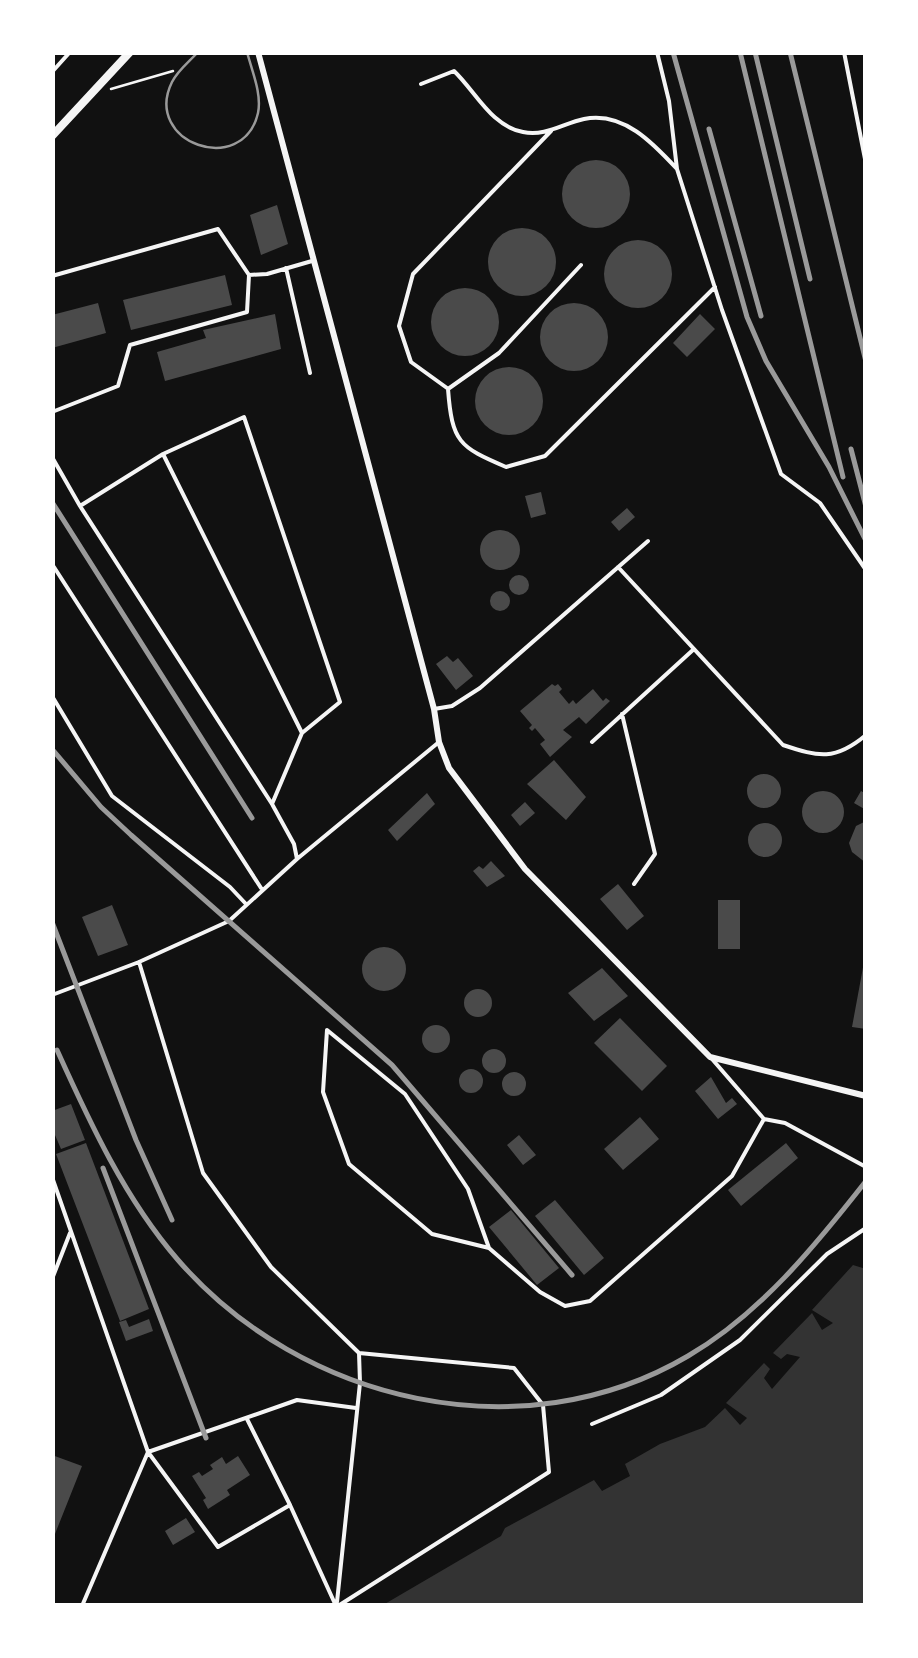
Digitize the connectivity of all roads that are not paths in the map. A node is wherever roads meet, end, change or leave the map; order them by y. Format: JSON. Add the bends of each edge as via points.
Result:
{"nodes":[{"id":1,"x":70,"y":52,"type":"edge"},
{"id":2,"x":130,"y":52,"type":"edge"},
{"id":3,"x":258,"y":52,"type":"edge"},
{"id":4,"x":657,"y":52,"type":"edge"},
{"id":5,"x":844,"y":52,"type":"edge"},
{"id":6,"x":52,"y":72,"type":"edge"},
{"id":7,"x":422,"y":84,"type":"dead end"},
{"id":8,"x":552,"y":131,"type":"junction"},
{"id":9,"x":52,"y":136,"type":"edge"},
{"id":10,"x":866,"y":164,"type":"edge"},
{"id":11,"x":677,"y":169,"type":"junction"},
{"id":12,"x":312,"y":261,"type":"junction"},
{"id":13,"x":582,"y":265,"type":"dead end"},
{"id":14,"x":286,"y":268,"type":"junction"},
{"id":15,"x":249,"y":274,"type":"junction"},
{"id":16,"x":52,"y":276,"type":"edge"},
{"id":17,"x":715,"y":287,"type":"junction"},
{"id":18,"x":310,"y":373,"type":"dead end"},
{"id":19,"x":448,"y":389,"type":"junction"},
{"id":20,"x":52,"y":412,"type":"edge"},
{"id":21,"x":162,"y":454,"type":"junction"},
{"id":22,"x":52,"y":457,"type":"edge"},
{"id":23,"x":80,"y":506,"type":"junction"},
{"id":24,"x":648,"y":541,"type":"dead end"},
{"id":25,"x":52,"y":564,"type":"edge"},
{"id":26,"x":618,"y":567,"type":"junction"},
{"id":27,"x":866,"y":570,"type":"edge"},
{"id":28,"x":694,"y":649,"type":"junction"},
{"id":29,"x":52,"y":696,"type":"edge"},
{"id":30,"x":434,"y":708,"type":"junction"},
{"id":31,"x":622,"y":714,"type":"junction"},
{"id":32,"x":302,"y":733,"type":"junction"},
{"id":33,"x":866,"y":735,"type":"edge"},
{"id":34,"x":438,"y":742,"type":"junction"},
{"id":35,"x":592,"y":742,"type":"dead end"},
{"id":36,"x":272,"y":804,"type":"junction"},
{"id":37,"x":297,"y":859,"type":"junction"},
{"id":38,"x":634,"y":884,"type":"dead end"},
{"id":39,"x":262,"y":890,"type":"junction"},
{"id":40,"x":246,"y":904,"type":"junction"},
{"id":41,"x":139,"y":962,"type":"junction"},
{"id":42,"x":52,"y":995,"type":"edge"},
{"id":43,"x":710,"y":1057,"type":"junction"},
{"id":44,"x":866,"y":1096,"type":"edge"},
{"id":45,"x":764,"y":1119,"type":"junction"},
{"id":46,"x":866,"y":1167,"type":"edge"},
{"id":47,"x":52,"y":1177,"type":"edge"},
{"id":48,"x":866,"y":1228,"type":"edge"},
{"id":49,"x":70,"y":1233,"type":"junction"},
{"id":50,"x":490,"y":1248,"type":"junction"},
{"id":51,"x":52,"y":1279,"type":"edge"},
{"id":52,"x":359,"y":1353,"type":"junction"},
{"id":53,"x":356,"y":1408,"type":"junction"},
{"id":54,"x":246,"y":1418,"type":"junction"},
{"id":55,"x":592,"y":1424,"type":"dead end"},
{"id":56,"x":148,"y":1452,"type":"junction"},
{"id":57,"x":290,"y":1504,"type":"junction"},
{"id":58,"x":82,"y":1606,"type":"edge"},
{"id":59,"x":337,"y":1606,"type":"edge"}],
"edges":[{"from":1,"to":6,"type":"lane"},
{"from":2,"to":9,"type":"street"},
{"from":3,"to":12,"type":"street"},
{"from":4,"to":11,"type":"lane"},
{"from":5,"to":10,"type":"lane"},
{"from":7,"to":8,"type":"lane","via":[[454,71],[492,118],[523,132]]},
{"from":8,"to":11,"type":"lane","via":[[587,118],[624,124]]},
{"from":8,"to":19,"type":"lane","via":[[413,274],[398,326],[411,362]]},
{"from":11,"to":17,"type":"lane"},
{"from":12,"to":14,"type":"lane"},
{"from":12,"to":30,"type":"street"},
{"from":13,"to":19,"type":"lane","via":[[499,353]]},
{"from":14,"to":15,"type":"lane"},
{"from":14,"to":18,"type":"lane"},
{"from":15,"to":16,"type":"lane","via":[[218,230]]},
{"from":15,"to":20,"type":"lane","via":[[247,312],[130,345],[118,386]]},
{"from":17,"to":19,"type":"lane","via":[[544,456],[506,468],[467,450],[450,421]]},
{"from":17,"to":27,"type":"lane","via":[[781,474],[820,503]]},
{"from":21,"to":23,"type":"lane"},
{"from":21,"to":32,"type":"lane"},
{"from":21,"to":32,"type":"lane","via":[[244,417],[340,702]]},
{"from":22,"to":23,"type":"lane"},
{"from":23,"to":36,"type":"lane"},
{"from":24,"to":26,"type":"lane"},
{"from":25,"to":39,"type":"lane"},
{"from":26,"to":28,"type":"lane"},
{"from":26,"to":30,"type":"lane","via":[[480,688],[452,706]]},
{"from":28,"to":31,"type":"lane"},
{"from":28,"to":33,"type":"lane","via":[[783,745],[816,756],[846,752]]},
{"from":29,"to":40,"type":"lane","via":[[112,796]]},
{"from":30,"to":34,"type":"street"},
{"from":31,"to":35,"type":"lane"},
{"from":31,"to":38,"type":"lane","via":[[655,854]]},
{"from":32,"to":36,"type":"lane"},
{"from":34,"to":37,"type":"lane"},
{"from":34,"to":43,"type":"street","via":[[458,784],[526,870]]},
{"from":36,"to":37,"type":"lane"},
{"from":37,"to":39,"type":"lane"},
{"from":39,"to":40,"type":"lane"},
{"from":40,"to":41,"type":"lane","via":[[229,921]]},
{"from":41,"to":42,"type":"lane"},
{"from":41,"to":52,"type":"lane","via":[[203,1173],[270,1267]]},
{"from":43,"to":44,"type":"street"},
{"from":43,"to":45,"type":"lane"},
{"from":45,"to":46,"type":"lane","via":[[785,1123]]},
{"from":45,"to":50,"type":"lane","via":[[732,1176],[590,1300],[564,1306]]},
{"from":47,"to":49,"type":"lane"},
{"from":48,"to":55,"type":"lane","via":[[828,1254],[740,1340],[661,1395]]},
{"from":49,"to":51,"type":"lane"},
{"from":49,"to":56,"type":"lane"},
{"from":50,"to":50,"type":"lane","via":[[432,1234],[349,1164],[324,1092],[327,1030],[405,1094],[468,1189]]},
{"from":52,"to":53,"type":"lane"},
{"from":52,"to":59,"type":"lane","via":[[514,1368],[543,1405],[548,1472]]},
{"from":53,"to":54,"type":"lane","via":[[297,1400]]},
{"from":53,"to":59,"type":"lane"},
{"from":54,"to":56,"type":"lane"},
{"from":54,"to":57,"type":"lane"},
{"from":56,"to":57,"type":"lane","via":[[218,1547]]},
{"from":56,"to":58,"type":"lane"},
{"from":57,"to":59,"type":"lane"}]}
